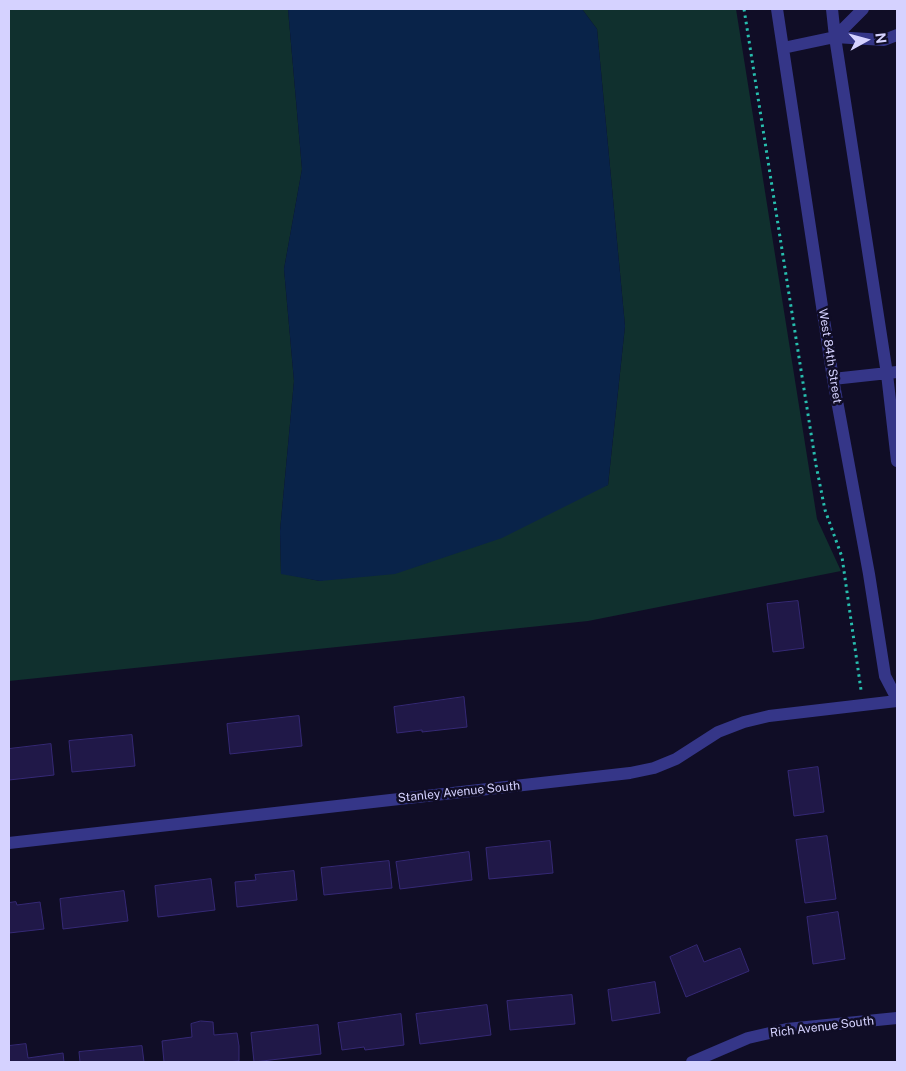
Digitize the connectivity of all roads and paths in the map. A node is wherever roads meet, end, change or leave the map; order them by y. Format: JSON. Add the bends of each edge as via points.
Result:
{"nodes":[{"id":1,"x":744,"y":9,"type":"edge"},
{"id":2,"x":777,"y":9,"type":"edge"},
{"id":3,"x":832,"y":9,"type":"edge"},
{"id":4,"x":863,"y":9,"type":"edge"},
{"id":5,"x":897,"y":35,"type":"edge"},
{"id":6,"x":835,"y":37,"type":"junction"},
{"id":7,"x":783,"y":48,"type":"junction"},
{"id":8,"x":892,"y":373,"type":"edge"},
{"id":9,"x":833,"y":379,"type":"junction"},
{"id":10,"x":897,"y":461,"type":"edge"},
{"id":11,"x":897,"y":700,"type":"edge"},
{"id":12,"x":863,"y":705,"type":"junction"},
{"id":13,"x":9,"y":843,"type":"edge"},
{"id":14,"x":897,"y":1018,"type":"edge"},
{"id":15,"x":692,"y":1062,"type":"edge"}],
"edges":[{"from":1,"to":12,"type":"path","via":[[816,465],[825,510],[842,557]]},
{"from":2,"to":7,"type":"street","name":"West 84th Street"},
{"from":3,"to":6,"type":"street"},
{"from":4,"to":6,"type":"street"},
{"from":5,"to":6,"type":"street","via":[[884,40]]},
{"from":6,"to":7,"type":"street"},
{"from":6,"to":8,"type":"street"},
{"from":7,"to":9,"type":"street","name":"West 84th Street"},
{"from":8,"to":9,"type":"street"},
{"from":8,"to":10,"type":"street"},
{"from":9,"to":11,"type":"street","name":"West 84th Street","via":[[885,676]]},
{"from":11,"to":12,"type":"street","name":"Stanley Avenue South"},
{"from":12,"to":13,"type":"street","name":"Stanley Avenue South","via":[[744,722],[718,732],[676,759],[630,773]]},
{"from":14,"to":15,"type":"street","name":"Rich Avenue South","via":[[787,1029],[748,1038]]}]}
